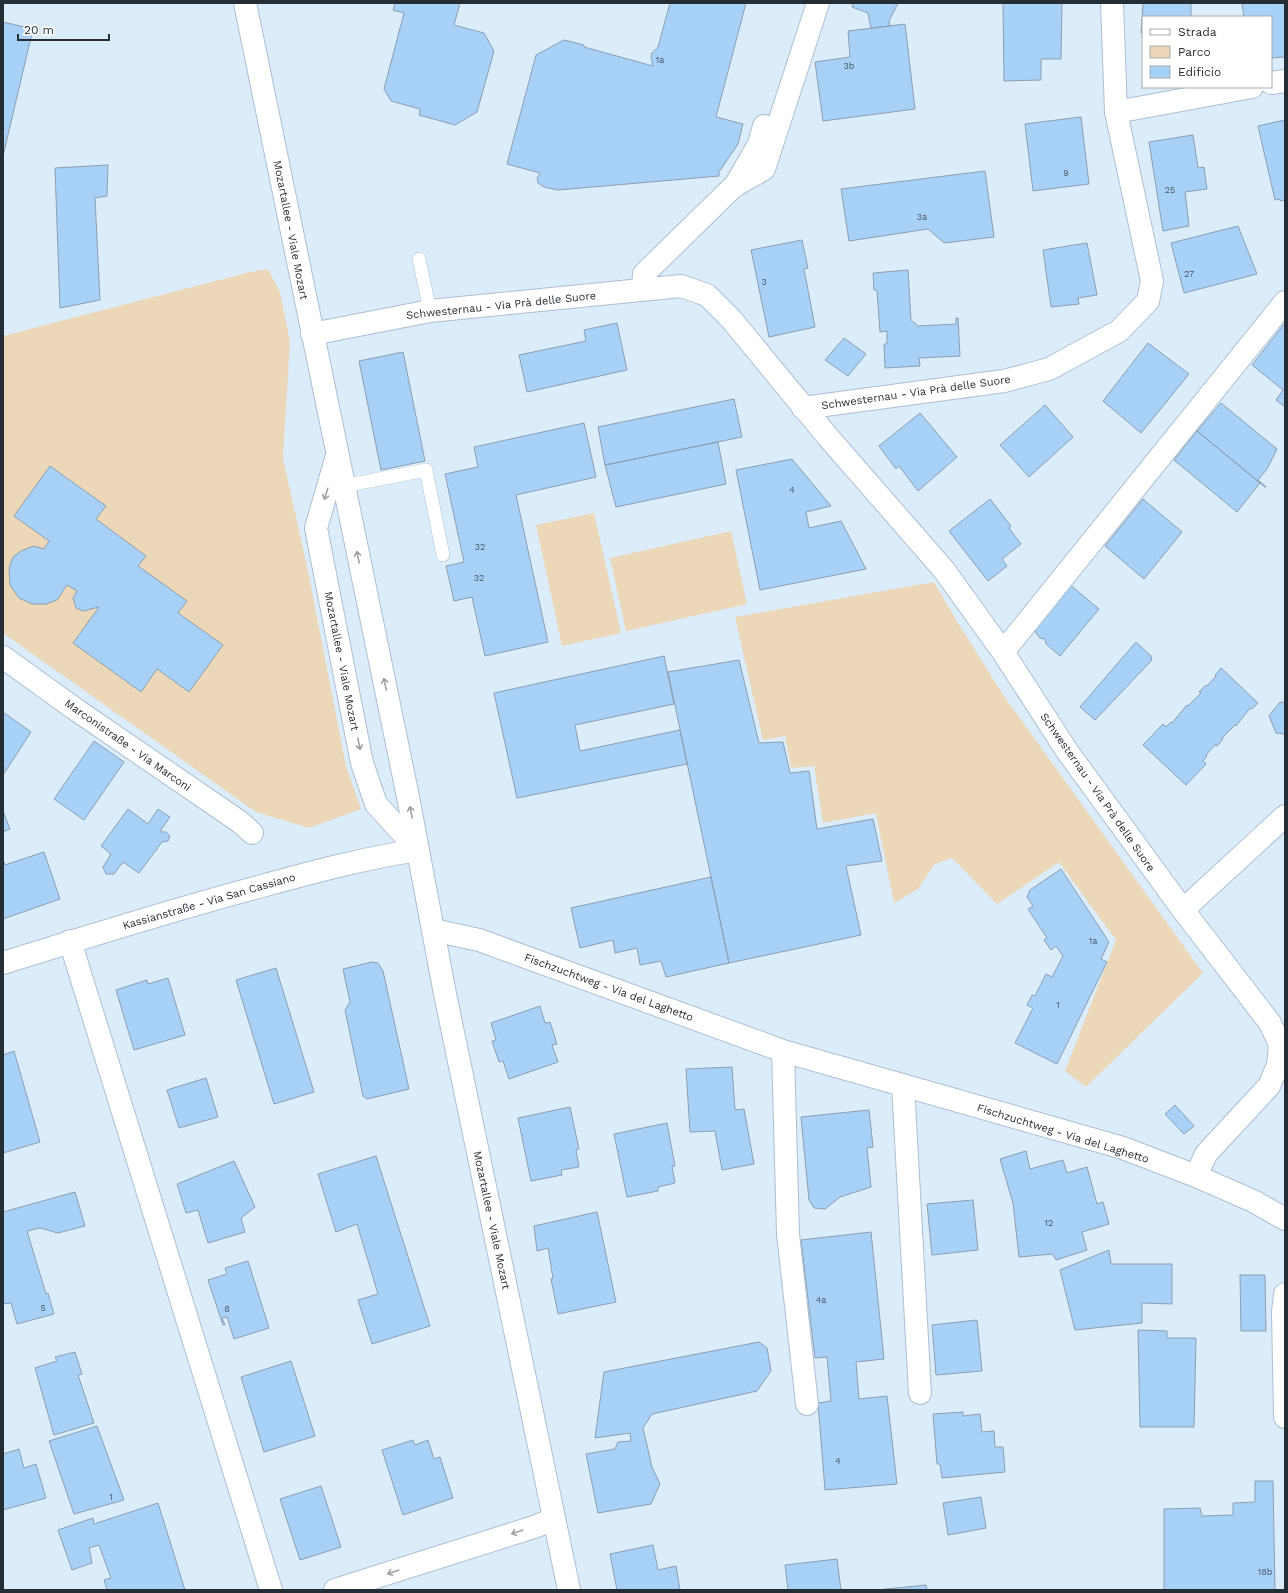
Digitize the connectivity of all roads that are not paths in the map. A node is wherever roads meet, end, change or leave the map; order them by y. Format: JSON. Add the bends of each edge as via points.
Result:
{"nodes":[{"id":1,"x":245,"y":3,"type":"edge"},
{"id":2,"x":804,"y":3,"type":"edge"},
{"id":3,"x":818,"y":3,"type":"edge"},
{"id":4,"x":1112,"y":3,"type":"edge"},
{"id":5,"x":1285,"y":81,"type":"edge"},
{"id":6,"x":1272,"y":84,"type":"edge"},
{"id":7,"x":1247,"y":88,"type":"edge"},
{"id":8,"x":1116,"y":112,"type":"junction"},
{"id":9,"x":734,"y":186,"type":"junction"},
{"id":10,"x":419,"y":260,"type":"dead end"},
{"id":11,"x":643,"y":290,"type":"junction"},
{"id":12,"x":1285,"y":302,"type":"edge"},
{"id":13,"x":430,"y":311,"type":"junction"},
{"id":14,"x":312,"y":334,"type":"junction"},
{"id":15,"x":803,"y":408,"type":"junction"},
{"id":16,"x":337,"y":456,"type":"junction"},
{"id":17,"x":343,"y":486,"type":"junction"},
{"id":18,"x":443,"y":555,"type":"dead end"},
{"id":19,"x":1003,"y":652,"type":"junction"},
{"id":20,"x":3,"y":658,"type":"edge"},
{"id":21,"x":1285,"y":816,"type":"edge"},
{"id":22,"x":252,"y":833,"type":"dead end"},
{"id":23,"x":418,"y":850,"type":"junction"},
{"id":24,"x":1183,"y":910,"type":"junction"},
{"id":25,"x":434,"y":930,"type":"junction"},
{"id":26,"x":70,"y":942,"type":"junction"},
{"id":27,"x":3,"y":963,"type":"edge"},
{"id":28,"x":784,"y":1051,"type":"junction"},
{"id":29,"x":903,"y":1085,"type":"junction"},
{"id":30,"x":1196,"y":1176,"type":"junction"},
{"id":31,"x":1285,"y":1219,"type":"edge"},
{"id":32,"x":1285,"y":1294,"type":"edge"},
{"id":33,"x":920,"y":1393,"type":"dead end"},
{"id":34,"x":807,"y":1404,"type":"dead end"},
{"id":35,"x":1285,"y":1417,"type":"edge"},
{"id":36,"x":554,"y":1519,"type":"junction"},
{"id":37,"x":272,"y":1590,"type":"edge"},
{"id":38,"x":335,"y":1590,"type":"edge"},
{"id":39,"x":569,"y":1590,"type":"edge"}],
"edges":[{"from":1,"to":14,"type":"street","name":"Mozartallee - Viale Mozart"},
{"from":2,"to":9,"type":"street","via":[[759,144]]},
{"from":3,"to":9,"type":"street","via":[[764,170]]},
{"from":4,"to":8,"type":"street","name":"Schwesternau - Via Prà delle Suore"},
{"from":5,"to":6,"type":"street"},
{"from":7,"to":8,"type":"street"},
{"from":8,"to":15,"type":"street","name":"Schwesternau - Via Prà delle Suore","via":[[1152,281],[1148,301],[1119,331],[1049,369],[1004,381]]},
{"from":9,"to":11,"type":"street","via":[[644,274]]},
{"from":10,"to":13,"type":"lane"},
{"from":11,"to":13,"type":"street","name":"Schwesternau - Via Prà delle Suore"},
{"from":11,"to":15,"type":"street","name":"Schwesternau - Via Prà delle Suore","via":[[680,286],[707,295],[731,319]]},
{"from":12,"to":19,"type":"street"},
{"from":13,"to":14,"type":"street","name":"Schwesternau - Via Prà delle Suore"},
{"from":14,"to":16,"type":"street","name":"Mozartallee - Viale Mozart"},
{"from":15,"to":19,"type":"street","name":"Schwesternau - Via Prà delle Suore","via":[[944,570]]},
{"from":16,"to":17,"type":"street","name":"Mozartallee - Viale Mozart"},
{"from":16,"to":23,"type":"street","name":"Mozartallee - Viale Mozart","one_way":true,"via":[[316,528],[362,763],[376,804]]},
{"from":17,"to":18,"type":"lane","via":[[426,470]]},
{"from":23,"to":17,"type":"street","name":"Mozartallee - Viale Mozart","one_way":true},
{"from":19,"to":24,"type":"street","name":"Schwesternau - Via Prà delle Suore","via":[[1067,751]]},
{"from":20,"to":22,"type":"street","name":"Marconistraße - Via Marconi","via":[[240,822]]},
{"from":21,"to":24,"type":"street"},
{"from":23,"to":25,"type":"street","name":"Mozartallee - Viale Mozart"},
{"from":23,"to":26,"type":"street","name":"Kassianstraße - Via San Cassiano","via":[[333,867],[192,904]]},
{"from":24,"to":30,"type":"street","name":"Schwesternau - Via Prà delle Suore","via":[[1270,1023],[1280,1045],[1278,1065],[1269,1086],[1206,1154]]},
{"from":25,"to":28,"type":"street","name":"Fischzuchtweg - Via del Laghetto","via":[[478,940]]},
{"from":25,"to":36,"type":"street","name":"Mozartallee - Viale Mozart"},
{"from":26,"to":27,"type":"street","name":"Kassianstraße - Via San Cassiano"},
{"from":26,"to":37,"type":"street"},
{"from":28,"to":29,"type":"street","name":"Fischzuchtweg - Via del Laghetto"},
{"from":28,"to":34,"type":"street","via":[[788,1234]]},
{"from":29,"to":30,"type":"street","name":"Fischzuchtweg - Via del Laghetto","via":[[1123,1148]]},
{"from":29,"to":33,"type":"street"},
{"from":30,"to":31,"type":"street","name":"Fischzuchtweg - Via del Laghetto","via":[[1253,1201]]},
{"from":32,"to":35,"type":"street"},
{"from":36,"to":38,"type":"street","one_way":true},
{"from":36,"to":39,"type":"street","name":"Mozartallee - Viale Mozart"}]}
